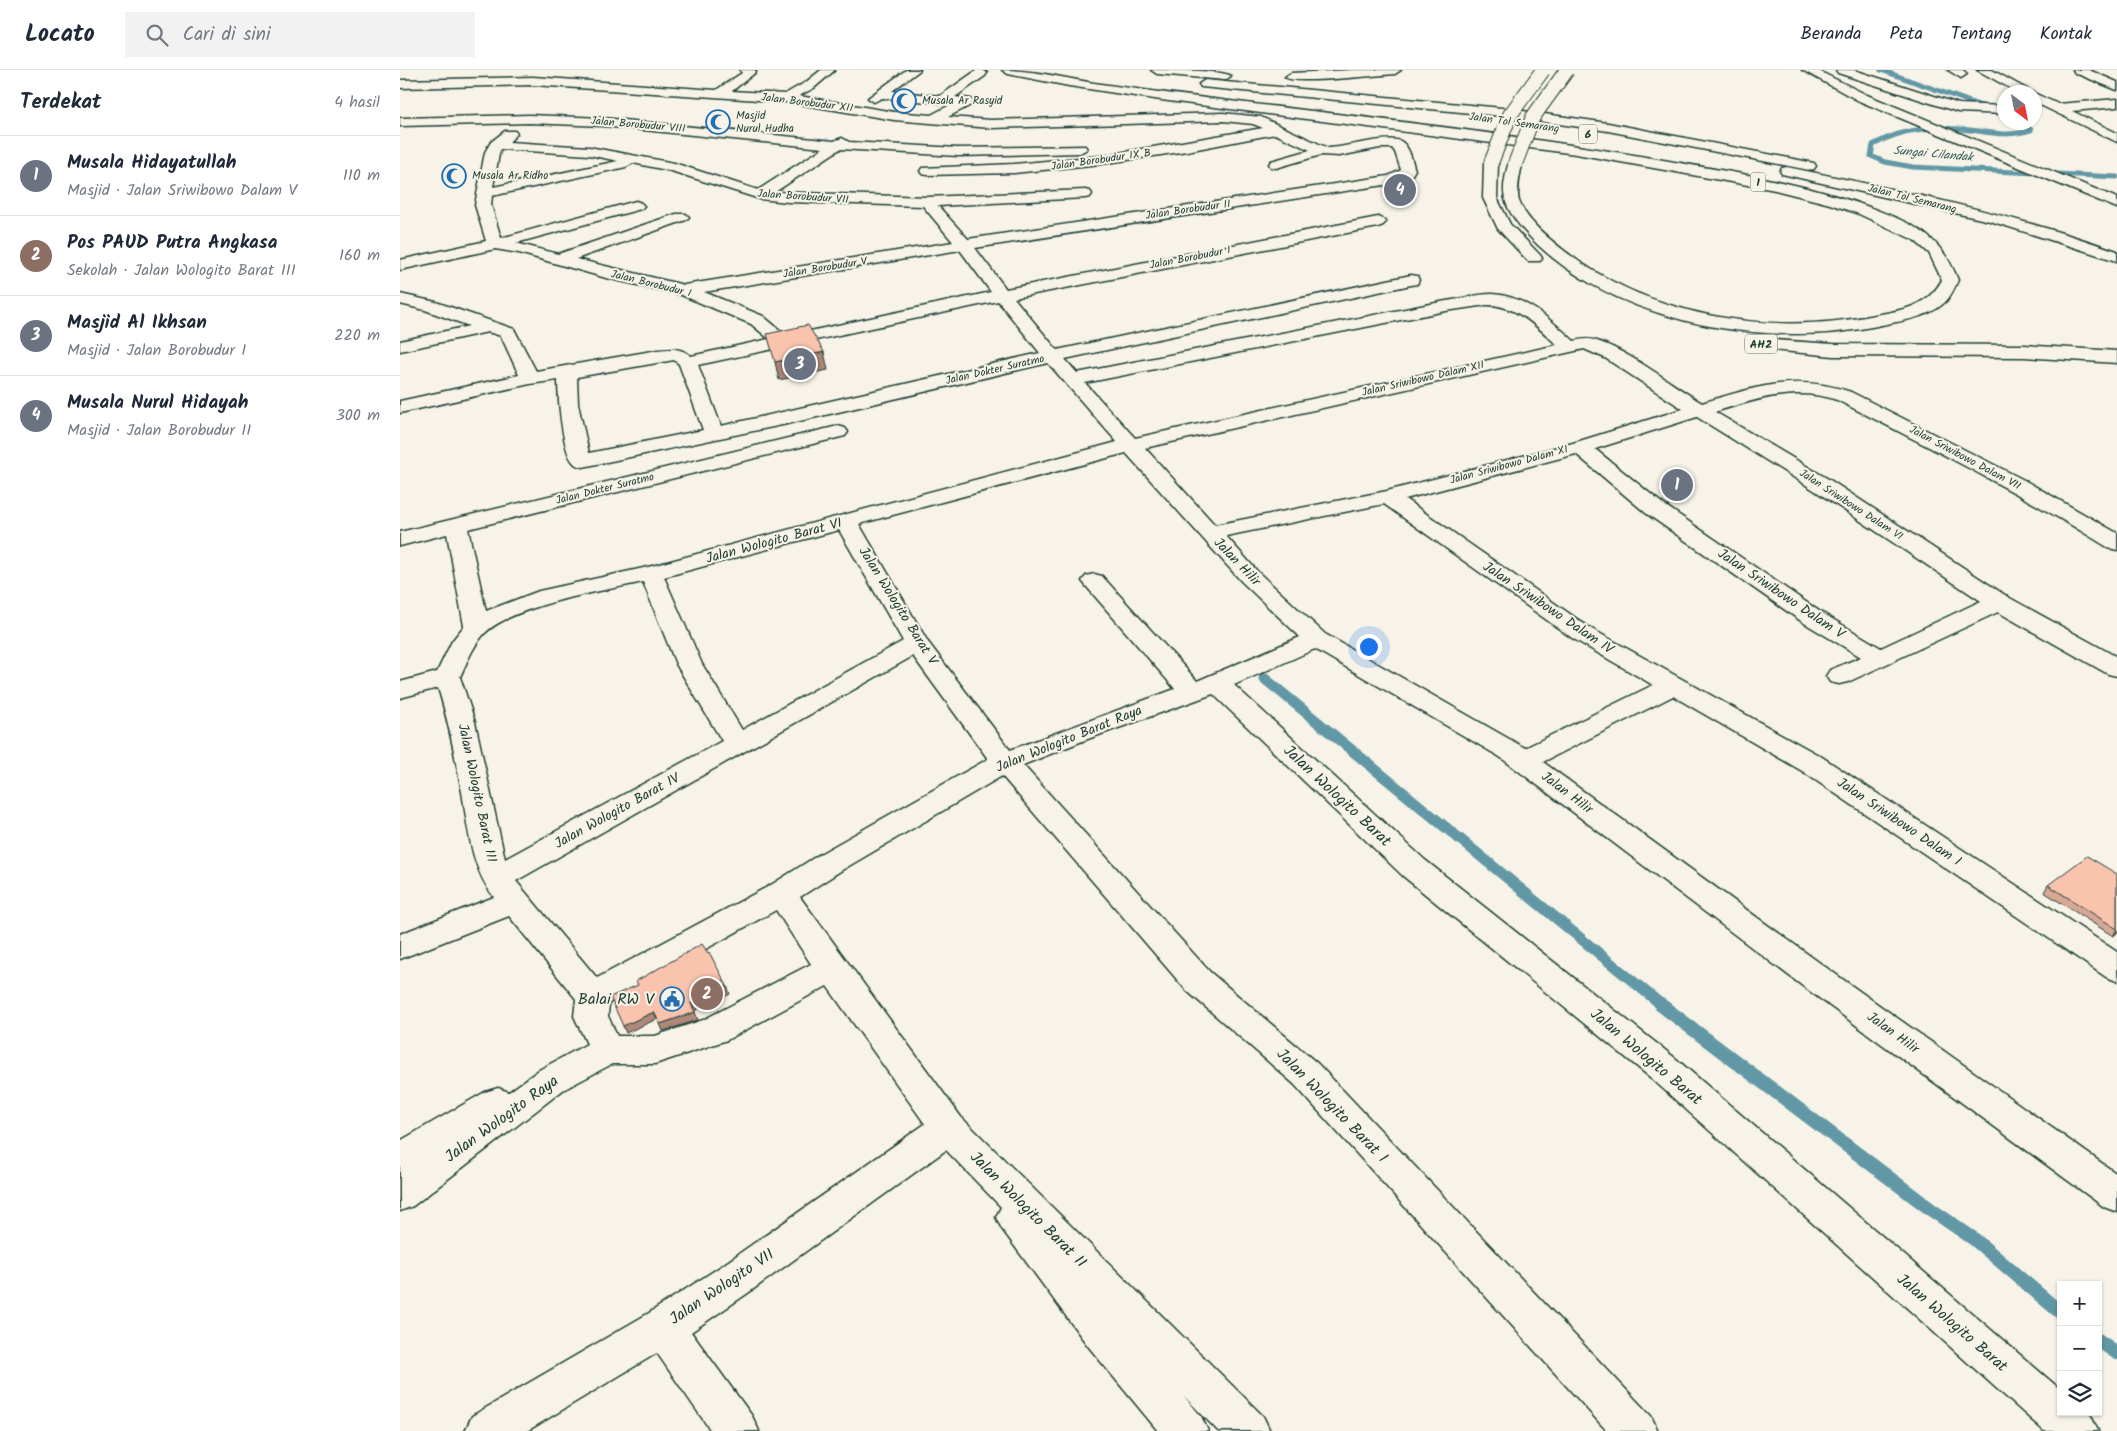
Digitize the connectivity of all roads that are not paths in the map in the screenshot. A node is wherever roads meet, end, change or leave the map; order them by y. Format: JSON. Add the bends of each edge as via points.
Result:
{"nodes":[{"id":1,"x":434,"y":70,"type":"edge"},
{"id":2,"x":485,"y":70,"type":"edge"},
{"id":3,"x":746,"y":70,"type":"edge"},
{"id":4,"x":829,"y":70,"type":"edge"},
{"id":5,"x":914,"y":70,"type":"edge"},
{"id":6,"x":1008,"y":70,"type":"edge"},
{"id":7,"x":1049,"y":70,"type":"edge"},
{"id":8,"x":1395,"y":70,"type":"edge"},
{"id":9,"x":1543,"y":70,"type":"edge"},
{"id":10,"x":1566,"y":70,"type":"edge"},
{"id":11,"x":1808,"y":70,"type":"edge"},
{"id":12,"x":1842,"y":70,"type":"edge"},
{"id":13,"x":1983,"y":70,"type":"edge"},
{"id":14,"x":2079,"y":70,"type":"edge"},
{"id":15,"x":977,"y":71,"type":"edge"},
{"id":16,"x":1153,"y":74,"type":"edge"},
{"id":17,"x":1260,"y":77,"type":"dead end"},
{"id":18,"x":1278,"y":77,"type":"dead end"},
{"id":19,"x":406,"y":84,"type":"edge"},
{"id":20,"x":464,"y":84,"type":"junction"},
{"id":21,"x":2012,"y":85,"type":"edge"},
{"id":22,"x":2117,"y":86,"type":"edge"},
{"id":23,"x":448,"y":94,"type":"dead end"},
{"id":24,"x":718,"y":94,"type":"junction"},
{"id":25,"x":787,"y":98,"type":"junction"},
{"id":26,"x":944,"y":99,"type":"junction"},
{"id":27,"x":2042,"y":101,"type":"edge"},
{"id":28,"x":2117,"y":103,"type":"edge"},
{"id":29,"x":2055,"y":108,"type":"junction"},
{"id":30,"x":424,"y":109,"type":"dead end"},
{"id":31,"x":2042,"y":109,"type":"edge"},
{"id":32,"x":1997,"y":110,"type":"edge"},
{"id":33,"x":894,"y":116,"type":"junction"},
{"id":34,"x":529,"y":119,"type":"junction"},
{"id":35,"x":932,"y":120,"type":"junction"},
{"id":36,"x":405,"y":122,"type":"edge"},
{"id":37,"x":1066,"y":123,"type":"junction"},
{"id":38,"x":992,"y":124,"type":"junction"},
{"id":39,"x":1274,"y":130,"type":"junction"},
{"id":40,"x":400,"y":133,"type":"edge"},
{"id":41,"x":2117,"y":138,"type":"edge"},
{"id":42,"x":496,"y":145,"type":"junction"},
{"id":43,"x":836,"y":145,"type":"junction"},
{"id":44,"x":1080,"y":149,"type":"junction"},
{"id":45,"x":1320,"y":151,"type":"junction"},
{"id":46,"x":958,"y":152,"type":"junction"},
{"id":47,"x":638,"y":160,"type":"junction"},
{"id":48,"x":1088,"y":162,"type":"junction"},
{"id":49,"x":1276,"y":164,"type":"dead end"},
{"id":50,"x":902,"y":186,"type":"dead end"},
{"id":51,"x":484,"y":192,"type":"junction"},
{"id":52,"x":1085,"y":194,"type":"dead end"},
{"id":53,"x":760,"y":196,"type":"junction"},
{"id":54,"x":877,"y":202,"type":"junction"},
{"id":55,"x":928,"y":202,"type":"junction"},
{"id":56,"x":2117,"y":203,"type":"edge"},
{"id":57,"x":636,"y":206,"type":"dead end"},
{"id":58,"x":681,"y":217,"type":"dead end"},
{"id":59,"x":1378,"y":222,"type":"dead end"},
{"id":60,"x":2117,"y":242,"type":"edge"},
{"id":61,"x":495,"y":244,"type":"junction"},
{"id":62,"x":966,"y":246,"type":"junction"},
{"id":63,"x":2117,"y":256,"type":"edge"},
{"id":64,"x":558,"y":260,"type":"junction"},
{"id":65,"x":400,"y":265,"type":"edge"},
{"id":66,"x":1410,"y":280,"type":"dead end"},
{"id":67,"x":684,"y":290,"type":"junction"},
{"id":68,"x":1002,"y":295,"type":"junction"},
{"id":69,"x":400,"y":299,"type":"edge"},
{"id":70,"x":430,"y":306,"type":"junction"},
{"id":71,"x":400,"y":314,"type":"edge"},
{"id":72,"x":493,"y":326,"type":"junction"},
{"id":73,"x":783,"y":342,"type":"junction"},
{"id":74,"x":400,"y":346,"type":"edge"},
{"id":75,"x":1570,"y":346,"type":"junction"},
{"id":76,"x":1053,"y":356,"type":"junction"},
{"id":77,"x":2117,"y":357,"type":"edge"},
{"id":78,"x":687,"y":362,"type":"junction"},
{"id":79,"x":568,"y":373,"type":"junction"},
{"id":80,"x":530,"y":378,"type":"junction"},
{"id":81,"x":1072,"y":380,"type":"junction"},
{"id":82,"x":1807,"y":388,"type":"joint"},
{"id":83,"x":400,"y":407,"type":"edge"},
{"id":84,"x":1700,"y":411,"type":"junction"},
{"id":85,"x":737,"y":428,"type":"junction"},
{"id":86,"x":838,"y":432,"type":"dead end"},
{"id":87,"x":714,"y":433,"type":"junction"},
{"id":88,"x":1132,"y":445,"type":"junction"},
{"id":89,"x":1580,"y":447,"type":"junction"},
{"id":90,"x":748,"y":453,"type":"junction"},
{"id":91,"x":1388,"y":497,"type":"junction"},
{"id":92,"x":846,"y":522,"type":"junction"},
{"id":93,"x":456,"y":525,"type":"junction"},
{"id":94,"x":1209,"y":533,"type":"junction"},
{"id":95,"x":400,"y":539,"type":"edge"},
{"id":96,"x":2117,"y":543,"type":"edge"},
{"id":97,"x":651,"y":573,"type":"junction"},
{"id":98,"x":1094,"y":581,"type":"dead end"},
{"id":99,"x":1999,"y":602,"type":"junction"},
{"id":100,"x":477,"y":627,"type":"junction"},
{"id":101,"x":1316,"y":639,"type":"junction"},
{"id":102,"x":918,"y":644,"type":"junction"},
{"id":103,"x":1880,"y":658,"type":"junction"},
{"id":104,"x":2117,"y":668,"type":"edge"},
{"id":105,"x":1839,"y":676,"type":"dead end"},
{"id":106,"x":447,"y":677,"type":"junction"},
{"id":107,"x":1674,"y":686,"type":"junction"},
{"id":108,"x":1205,"y":688,"type":"junction"},
{"id":109,"x":400,"y":690,"type":"edge"},
{"id":110,"x":738,"y":745,"type":"junction"},
{"id":111,"x":1524,"y":760,"type":"junction"},
{"id":112,"x":1005,"y":762,"type":"junction"},
{"id":113,"x":496,"y":878,"type":"junction"},
{"id":114,"x":782,"y":893,"type":"junction"},
{"id":115,"x":514,"y":902,"type":"junction"},
{"id":116,"x":400,"y":947,"type":"edge"},
{"id":117,"x":832,"y":968,"type":"junction"},
{"id":118,"x":2117,"y":968,"type":"edge"},
{"id":119,"x":593,"y":996,"type":"junction"},
{"id":120,"x":607,"y":1050,"type":"junction"},
{"id":121,"x":551,"y":1080,"type":"junction"},
{"id":122,"x":948,"y":1128,"type":"junction"},
{"id":123,"x":400,"y":1160,"type":"edge"},
{"id":124,"x":400,"y":1194,"type":"edge"},
{"id":125,"x":2117,"y":1195,"type":"edge"},
{"id":126,"x":663,"y":1327,"type":"junction"},
{"id":127,"x":487,"y":1431,"type":"edge"},
{"id":128,"x":737,"y":1431,"type":"edge"},
{"id":129,"x":1186,"y":1431,"type":"edge"},
{"id":130,"x":1248,"y":1431,"type":"edge"},
{"id":131,"x":1636,"y":1431,"type":"edge"},
{"id":132,"x":2076,"y":1431,"type":"edge"}],
"edges":[{"from":1,"to":19,"type":"main road"},
{"from":2,"to":20,"type":"main road"},
{"from":3,"to":24,"type":"main road","via":[[750,72]]},
{"from":4,"to":25,"type":"main road"},
{"from":5,"to":26,"type":"main road","via":[[876,98]]},
{"from":6,"to":10,"type":"main road","number":"1","bridge":true,"via":[[1115,91],[1550,146],[1758,182],[1873,214],[1922,238],[1942,257],[1950,280],[1940,297],[1914,312],[1865,324],[1810,328],[1751,326],[1699,317],[1656,306],[1600,282],[1557,255],[1526,225],[1511,199],[1514,164],[1533,117]]},
{"from":7,"to":63,"type":"main road","name":"Jalan Tol Semarang","number":"6","via":[[1159,86],[1440,113],[1603,137],[1888,192],[2052,235]]},
{"from":8,"to":18,"type":"main road"},
{"from":9,"to":77,"type":"main road","number":"AH2","bridge":true,"via":[[1510,115],[1491,163],[1490,198],[1503,226],[1531,256],[1578,288],[1643,316],[1711,335],[1764,345],[1833,350],[2024,351]]},
{"from":11,"to":56,"type":"main road","via":[[1863,98]]},
{"from":12,"to":32,"type":"main road","via":[[1940,103],[1975,110]]},
{"from":13,"to":21,"type":"main road"},
{"from":14,"to":22,"type":"main road"},
{"from":15,"to":26,"type":"main road"},
{"from":16,"to":17,"type":"main road"},
{"from":16,"to":60,"type":"main road","name":"Jalan Tol Semarang","number":"6","via":[[1433,104],[1608,127],[1868,178],[1993,207]]},
{"from":19,"to":20,"type":"main road","name":"Jalan Borobudur XII"},
{"from":20,"to":23,"type":"main road"},
{"from":20,"to":24,"type":"main road","name":"Jalan Borobudur XII","via":[[533,81]]},
{"from":24,"to":25,"type":"main road","name":"Jalan Borobudur XII"},
{"from":25,"to":33,"type":"main road","name":"Jalan Borobudur XII"},
{"from":26,"to":35,"type":"main road","via":[[967,102]]},
{"from":27,"to":29,"type":"main road"},
{"from":28,"to":29,"type":"main road"},
{"from":29,"to":31,"type":"main road"},
{"from":29,"to":41,"type":"main road"},
{"from":30,"to":36,"type":"main road"},
{"from":33,"to":35,"type":"main road","name":"Jalan Borobudur XII"},
{"from":33,"to":43,"type":"main road"},
{"from":34,"to":36,"type":"main road","name":"Jalan Borobudur VIII"},
{"from":34,"to":42,"type":"main road"},
{"from":34,"to":43,"type":"main road","name":"Jalan Borobudur VIII","via":[[603,122]]},
{"from":35,"to":38,"type":"main road","name":"Jalan Borobudur XII"},
{"from":36,"to":40,"type":"main road"},
{"from":37,"to":38,"type":"main road","name":"Jalan Borobudur XII"},
{"from":37,"to":39,"type":"main road","name":"Jalan Borobudur XII","via":[[1223,117],[1256,120]]},
{"from":37,"to":44,"type":"main road"},
{"from":38,"to":46,"type":"main road"},
{"from":39,"to":45,"type":"main road"},
{"from":39,"to":48,"type":"main road","name":"Jalan Borobudur IX B"},
{"from":42,"to":47,"type":"main road","name":"Jalan Borobudur VII","via":[[589,151]]},
{"from":42,"to":51,"type":"main road"},
{"from":43,"to":46,"type":"main road","name":"Jalan Borobudur VIII"},
{"from":43,"to":53,"type":"main road"},
{"from":44,"to":46,"type":"main road","name":"Jalan Borobudur VIII"},
{"from":44,"to":48,"type":"main road"},
{"from":45,"to":49,"type":"main road"},
{"from":45,"to":62,"type":"main road","name":"Jalan Borobudur II","via":[[1332,153],[1396,144],[1402,151],[1408,170],[1405,175],[1391,180]]},
{"from":46,"to":48,"type":"main road","name":"Jalan Borobudur IX B","via":[[923,174],[999,171]]},
{"from":47,"to":51,"type":"main road"},
{"from":47,"to":53,"type":"main road","name":"Jalan Borobudur VII","via":[[699,174]]},
{"from":50,"to":54,"type":"main road"},
{"from":51,"to":61,"type":"main road","via":[[483,205]]},
{"from":52,"to":55,"type":"main road","name":"Jalan Borobudur VII"},
{"from":53,"to":54,"type":"main road","name":"Jalan Borobudur VII"},
{"from":54,"to":55,"type":"main road","name":"Jalan Borobudur VII"},
{"from":55,"to":62,"type":"main road"},
{"from":57,"to":61,"type":"main road"},
{"from":58,"to":64,"type":"main road"},
{"from":59,"to":68,"type":"main road","name":"Jalan Borobudur I"},
{"from":61,"to":64,"type":"main road","name":"Jalan Borobudur I"},
{"from":61,"to":65,"type":"main road"},
{"from":62,"to":67,"type":"main road","name":"Jalan Borobudur V"},
{"from":62,"to":68,"type":"main road"},
{"from":64,"to":67,"type":"main road","name":"Jalan Borobudur I"},
{"from":66,"to":76,"type":"main road","name":"Jalan Dokter Suratmo"},
{"from":67,"to":73,"type":"main road","name":"Jalan Borobudur I","via":[[757,320]]},
{"from":68,"to":73,"type":"main road","name":"Jalan Borobudur I"},
{"from":68,"to":76,"type":"main road"},
{"from":69,"to":70,"type":"main road"},
{"from":70,"to":71,"type":"main road"},
{"from":70,"to":72,"type":"main road"},
{"from":72,"to":74,"type":"main road"},
{"from":72,"to":80,"type":"main road","via":[[508,333]]},
{"from":73,"to":78,"type":"main road"},
{"from":75,"to":81,"type":"main road","via":[[1518,307],[1498,300],[1446,306]]},
{"from":75,"to":84,"type":"main road","name":"Jalan Sriwibowo Dalam XII","via":[[1584,344],[1602,349]]},
{"from":75,"to":88,"type":"main road","name":"Jalan Sriwibowo Dalam XII"},
{"from":76,"to":81,"type":"main road","name":"Jalan Hilir"},
{"from":76,"to":85,"type":"main road","name":"Jalan Dokter Suratmo"},
{"from":78,"to":79,"type":"main road","via":[[678,354],[667,354]]},
{"from":78,"to":87,"type":"main road"},
{"from":79,"to":80,"type":"main road"},
{"from":79,"to":87,"type":"main road","name":"Jalan Dokter Suratmo","via":[[568,404],[581,460]]},
{"from":80,"to":83,"type":"main road"},
{"from":81,"to":88,"type":"main road","name":"Jalan Hilir"},
{"from":82,"to":84,"type":"main road","name":"Jalan Sriwibowo Dalam XI","via":[[1762,391]]},
{"from":82,"to":96,"type":"main road","name":"Jalan Sriwibowo Dalam VII","via":[[1826,390],[1853,400],[1972,461]]},
{"from":84,"to":89,"type":"main road","name":"Jalan Sriwibowo Dalam XI"},
{"from":84,"to":99,"type":"main road","name":"Jalan Sriwibowo Dalam VI","via":[[1822,485]]},
{"from":85,"to":87,"type":"main road","name":"Jalan Dokter Suratmo"},
{"from":85,"to":90,"type":"main road"},
{"from":86,"to":90,"type":"main road","name":"Jalan Dokter Suratmo"},
{"from":88,"to":92,"type":"main road","name":"Jalan Wologito Barat VI"},
{"from":88,"to":94,"type":"main road","name":"Jalan Hilir"},
{"from":89,"to":91,"type":"main road","name":"Jalan Sriwibowo Dalam XI"},
{"from":89,"to":103,"type":"main road","name":"Jalan Sriwibowo Dalam V","via":[[1655,509],[1810,616]]},
{"from":90,"to":93,"type":"main road","name":"Jalan Dokter Suratmo"},
{"from":91,"to":94,"type":"main road","name":"Jalan Sriwibowo Dalam XI"},
{"from":91,"to":107,"type":"main road","name":"Jalan Sriwibowo Dalam IV","via":[[1581,633]]},
{"from":92,"to":97,"type":"main road","name":"Jalan Wologito Barat VI"},
{"from":92,"to":102,"type":"main road","name":"Jalan Wologito Barat V"},
{"from":93,"to":95,"type":"main road","name":"Jalan Dokter Suratmo"},
{"from":93,"to":100,"type":"main road"},
{"from":94,"to":101,"type":"main road","name":"Jalan Hilir"},
{"from":97,"to":100,"type":"main road","name":"Jalan Wologito Barat VI","via":[[547,596],[501,612]]},
{"from":97,"to":110,"type":"main road","via":[[689,664]]},
{"from":98,"to":108,"type":"main road","name":"Jalan Wologito Barat"},
{"from":99,"to":103,"type":"main road"},
{"from":99,"to":104,"type":"main road","name":"Jalan Sriwibowo Dalam VI"},
{"from":100,"to":106,"type":"main road","name":"Jalan Wologito Barat VI","via":[[465,641]]},
{"from":101,"to":108,"type":"main road","name":"Jalan Wologito Barat Raya"},
{"from":101,"to":111,"type":"main road","name":"Jalan Hilir"},
{"from":102,"to":110,"type":"main road","name":"Jalan Wologito Barat IV"},
{"from":102,"to":112,"type":"main road","name":"Jalan Wologito Barat V"},
{"from":103,"to":105,"type":"main road"},
{"from":106,"to":109,"type":"main road"},
{"from":106,"to":113,"type":"main road","name":"Jalan Wologito Barat III","via":[[462,722]]},
{"from":107,"to":111,"type":"main road"},
{"from":107,"to":118,"type":"main road","name":"Jalan Sriwibowo Dalam I","via":[[1812,764]]},
{"from":108,"to":112,"type":"main road","name":"Jalan Wologito Barat Raya"},
{"from":108,"to":132,"type":"main road","name":"Jalan Wologito Barat","via":[[1414,868],[1663,1068]]},
{"from":110,"to":113,"type":"main road","name":"Jalan Wologito Barat IV"},
{"from":111,"to":125,"type":"main road","name":"Jalan Hilir","via":[[1812,975]]},
{"from":112,"to":114,"type":"main road","name":"Jalan Wologito Barat Raya"},
{"from":112,"to":131,"type":"main road","name":"Jalan Wologito Barat I","via":[[1198,981],[1306,1074]]},
{"from":113,"to":115,"type":"main road","name":"Jalan Wologito Barat III"},
{"from":114,"to":117,"type":"main road","name":"Jalan Wologito Barat II"},
{"from":114,"to":119,"type":"main road","name":"Jalan Wologito Barat Raya"},
{"from":115,"to":116,"type":"main road"},
{"from":115,"to":119,"type":"main road","name":"Jalan Wologito Barat III"},
{"from":117,"to":120,"type":"main road","via":[[715,1030],[655,1050]]},
{"from":117,"to":122,"type":"main road","name":"Jalan Wologito Barat II"},
{"from":119,"to":120,"type":"main road","via":[[591,1016]]},
{"from":120,"to":121,"type":"main road","name":"Jalan Wologito Raya"},
{"from":121,"to":123,"type":"main road","via":[[486,1109]]},
{"from":121,"to":124,"type":"main road","name":"Jalan Wologito Raya"},
{"from":122,"to":126,"type":"main road","name":"Jalan Wologito VII"},
{"from":122,"to":129,"type":"main road","via":[[1102,1332]]},
{"from":122,"to":130,"type":"main road","name":"Jalan Wologito Barat II"},
{"from":126,"to":127,"type":"main road","name":"Jalan Wologito VII"},
{"from":126,"to":128,"type":"main road"}]}
